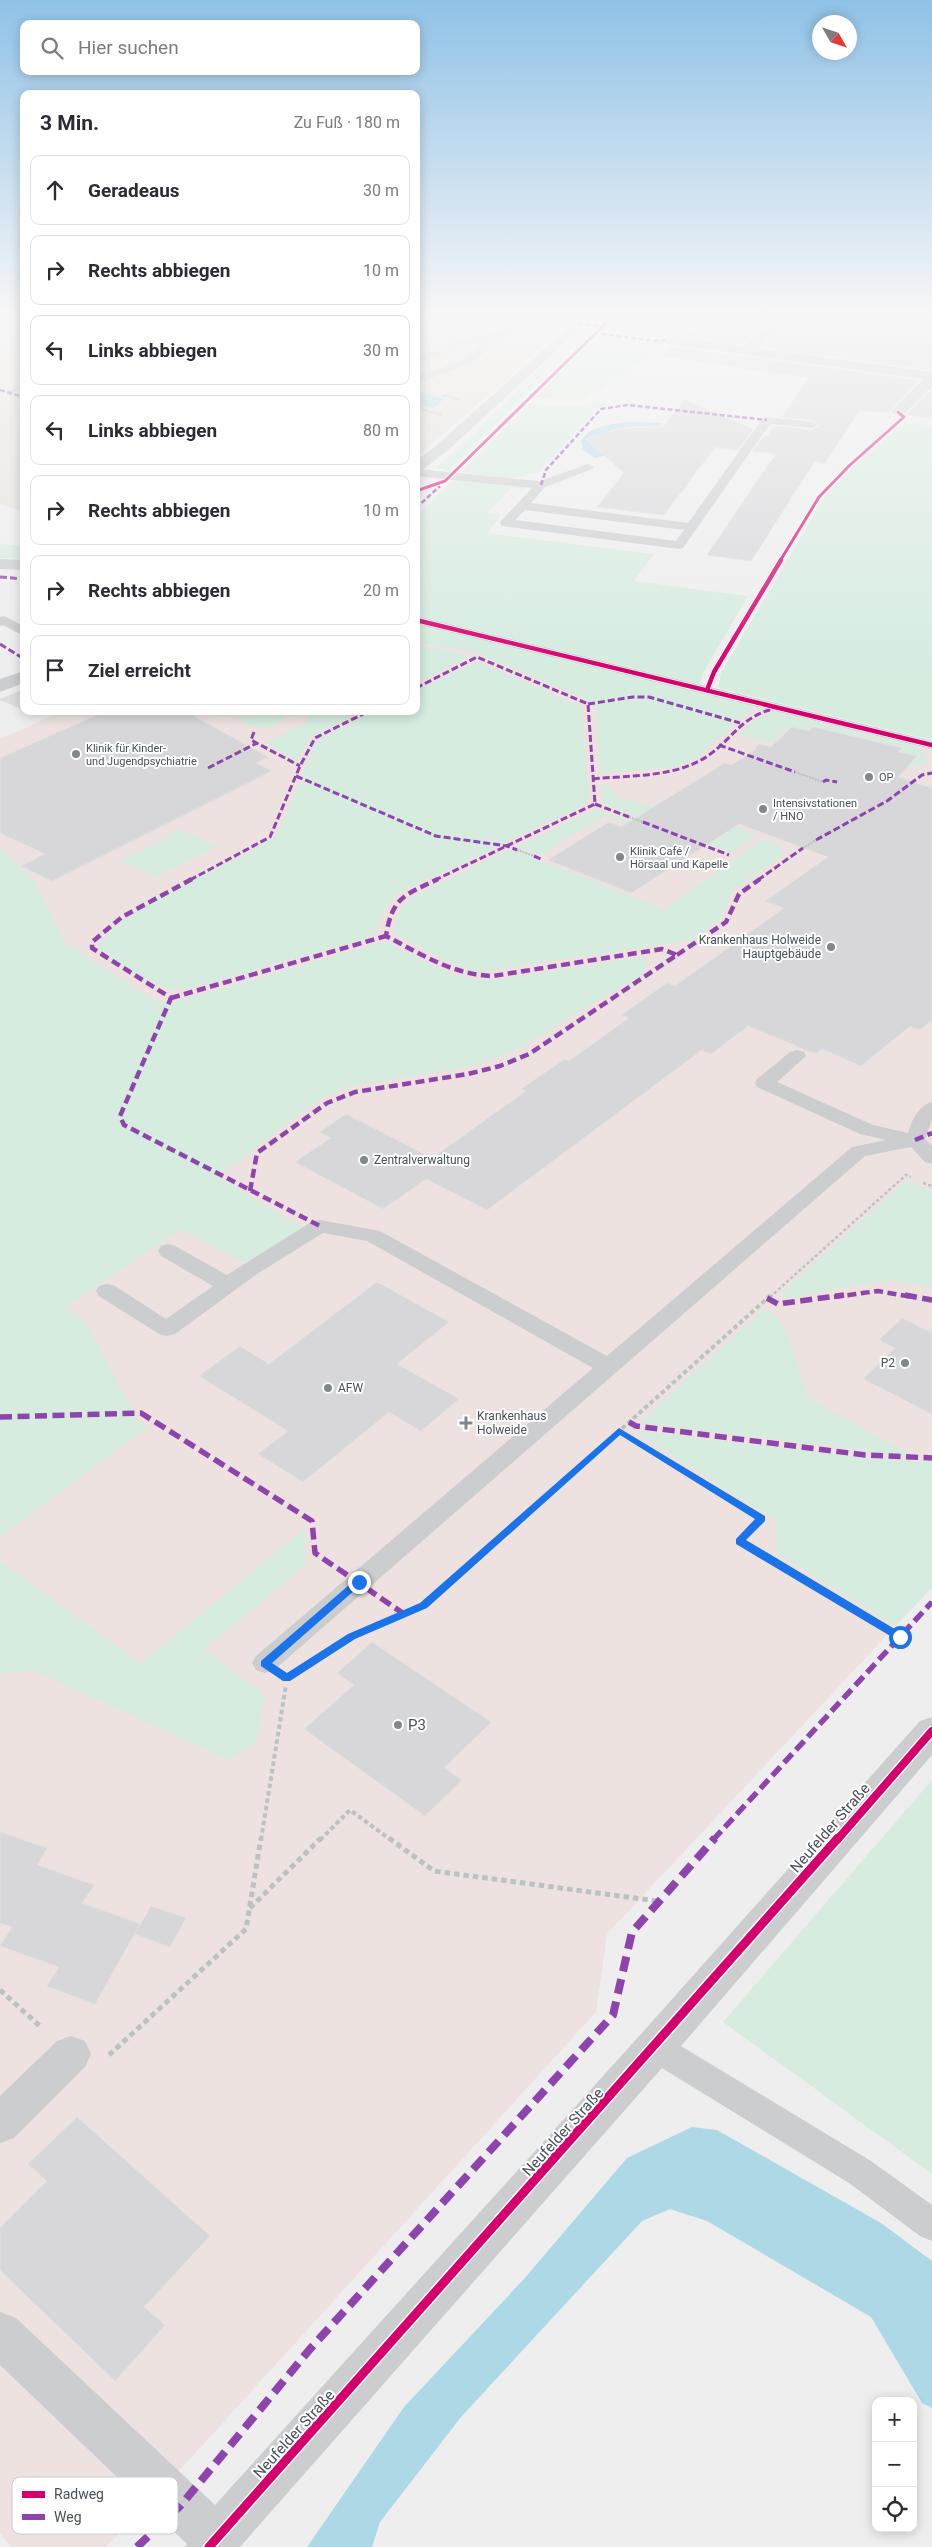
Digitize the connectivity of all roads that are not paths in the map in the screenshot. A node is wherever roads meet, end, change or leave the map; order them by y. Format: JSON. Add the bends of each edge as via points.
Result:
{"nodes":[{"id":1,"x":456,"y":435,"type":"edge"},
{"id":2,"x":757,"y":435,"type":"edge"},
{"id":3,"x":420,"y":465,"type":"edge"},
{"id":4,"x":588,"y":467,"type":"dead end"},
{"id":5,"x":420,"y":472,"type":"edge"},
{"id":6,"x":541,"y":485,"type":"junction"},
{"id":7,"x":522,"y":506,"type":"junction"},
{"id":8,"x":692,"y":527,"type":"junction"},
{"id":9,"x":0,"y":564,"type":"edge"},
{"id":10,"x":20,"y":565,"type":"edge"},
{"id":11,"x":420,"y":621,"type":"edge"},
{"id":12,"x":0,"y":622,"type":"edge"},
{"id":13,"x":20,"y":630,"type":"edge"},
{"id":14,"x":20,"y":678,"type":"edge"},
{"id":15,"x":0,"y":686,"type":"edge"},
{"id":16,"x":932,"y":745,"type":"edge"},
{"id":17,"x":797,"y":1056,"type":"dead end"},
{"id":18,"x":932,"y":1108,"type":"edge"},
{"id":19,"x":915,"y":1140,"type":"junction"},
{"id":20,"x":932,"y":1158,"type":"edge"},
{"id":21,"x":168,"y":1251,"type":"dead end"},
{"id":22,"x":228,"y":1285,"type":"junction"},
{"id":23,"x":107,"y":1291,"type":"dead end"},
{"id":24,"x":609,"y":1367,"type":"junction"},
{"id":25,"x":265,"y":1664,"type":"road end"},
{"id":26,"x":932,"y":1730,"type":"edge"},
{"id":27,"x":656,"y":2047,"type":"junction"},
{"id":28,"x":71,"y":2054,"type":"road end"},
{"id":29,"x":0,"y":2124,"type":"edge"},
{"id":30,"x":932,"y":2225,"type":"edge"},
{"id":31,"x":0,"y":2334,"type":"edge"},
{"id":32,"x":146,"y":2477,"type":"edge"},
{"id":33,"x":178,"y":2509,"type":"edge"},
{"id":34,"x":213,"y":2543,"type":"edge"}],
"edges":[{"from":1,"to":3,"type":"main road"},
{"from":2,"to":8,"type":"lane"},
{"from":4,"to":6,"type":"lane"},
{"from":5,"to":6,"type":"lane"},
{"from":6,"to":7,"type":"lane"},
{"from":7,"to":8,"type":"lane"},
{"from":7,"to":8,"type":"lane","via":[[506,523],[679,545]]},
{"from":9,"to":10,"type":"main road"},
{"from":11,"to":16,"type":"lane"},
{"from":12,"to":13,"type":"lane","via":[[4,620]]},
{"from":14,"to":15,"type":"street"},
{"from":17,"to":19,"type":"lane","via":[[764,1083],[867,1130]]},
{"from":18,"to":19,"type":"lane","via":[[922,1120]]},
{"from":19,"to":20,"type":"lane"},
{"from":19,"to":24,"type":"lane","via":[[859,1151]]},
{"from":21,"to":22,"type":"lane"},
{"from":22,"to":23,"type":"lane","via":[[167,1329]]},
{"from":22,"to":24,"type":"lane","via":[[320,1226],[373,1236]]},
{"from":24,"to":25,"type":"lane"},
{"from":26,"to":27,"type":"street","name":"Neufelder Straße"},
{"from":27,"to":30,"type":"lane","via":[[860,2172]]},
{"from":27,"to":34,"type":"street","name":"Neufelder Straße"},
{"from":28,"to":29,"type":"street"},
{"from":31,"to":32,"type":"street","name":"Neufelder Straße"},
{"from":33,"to":34,"type":"street","name":"Neufelder Straße"}]}
